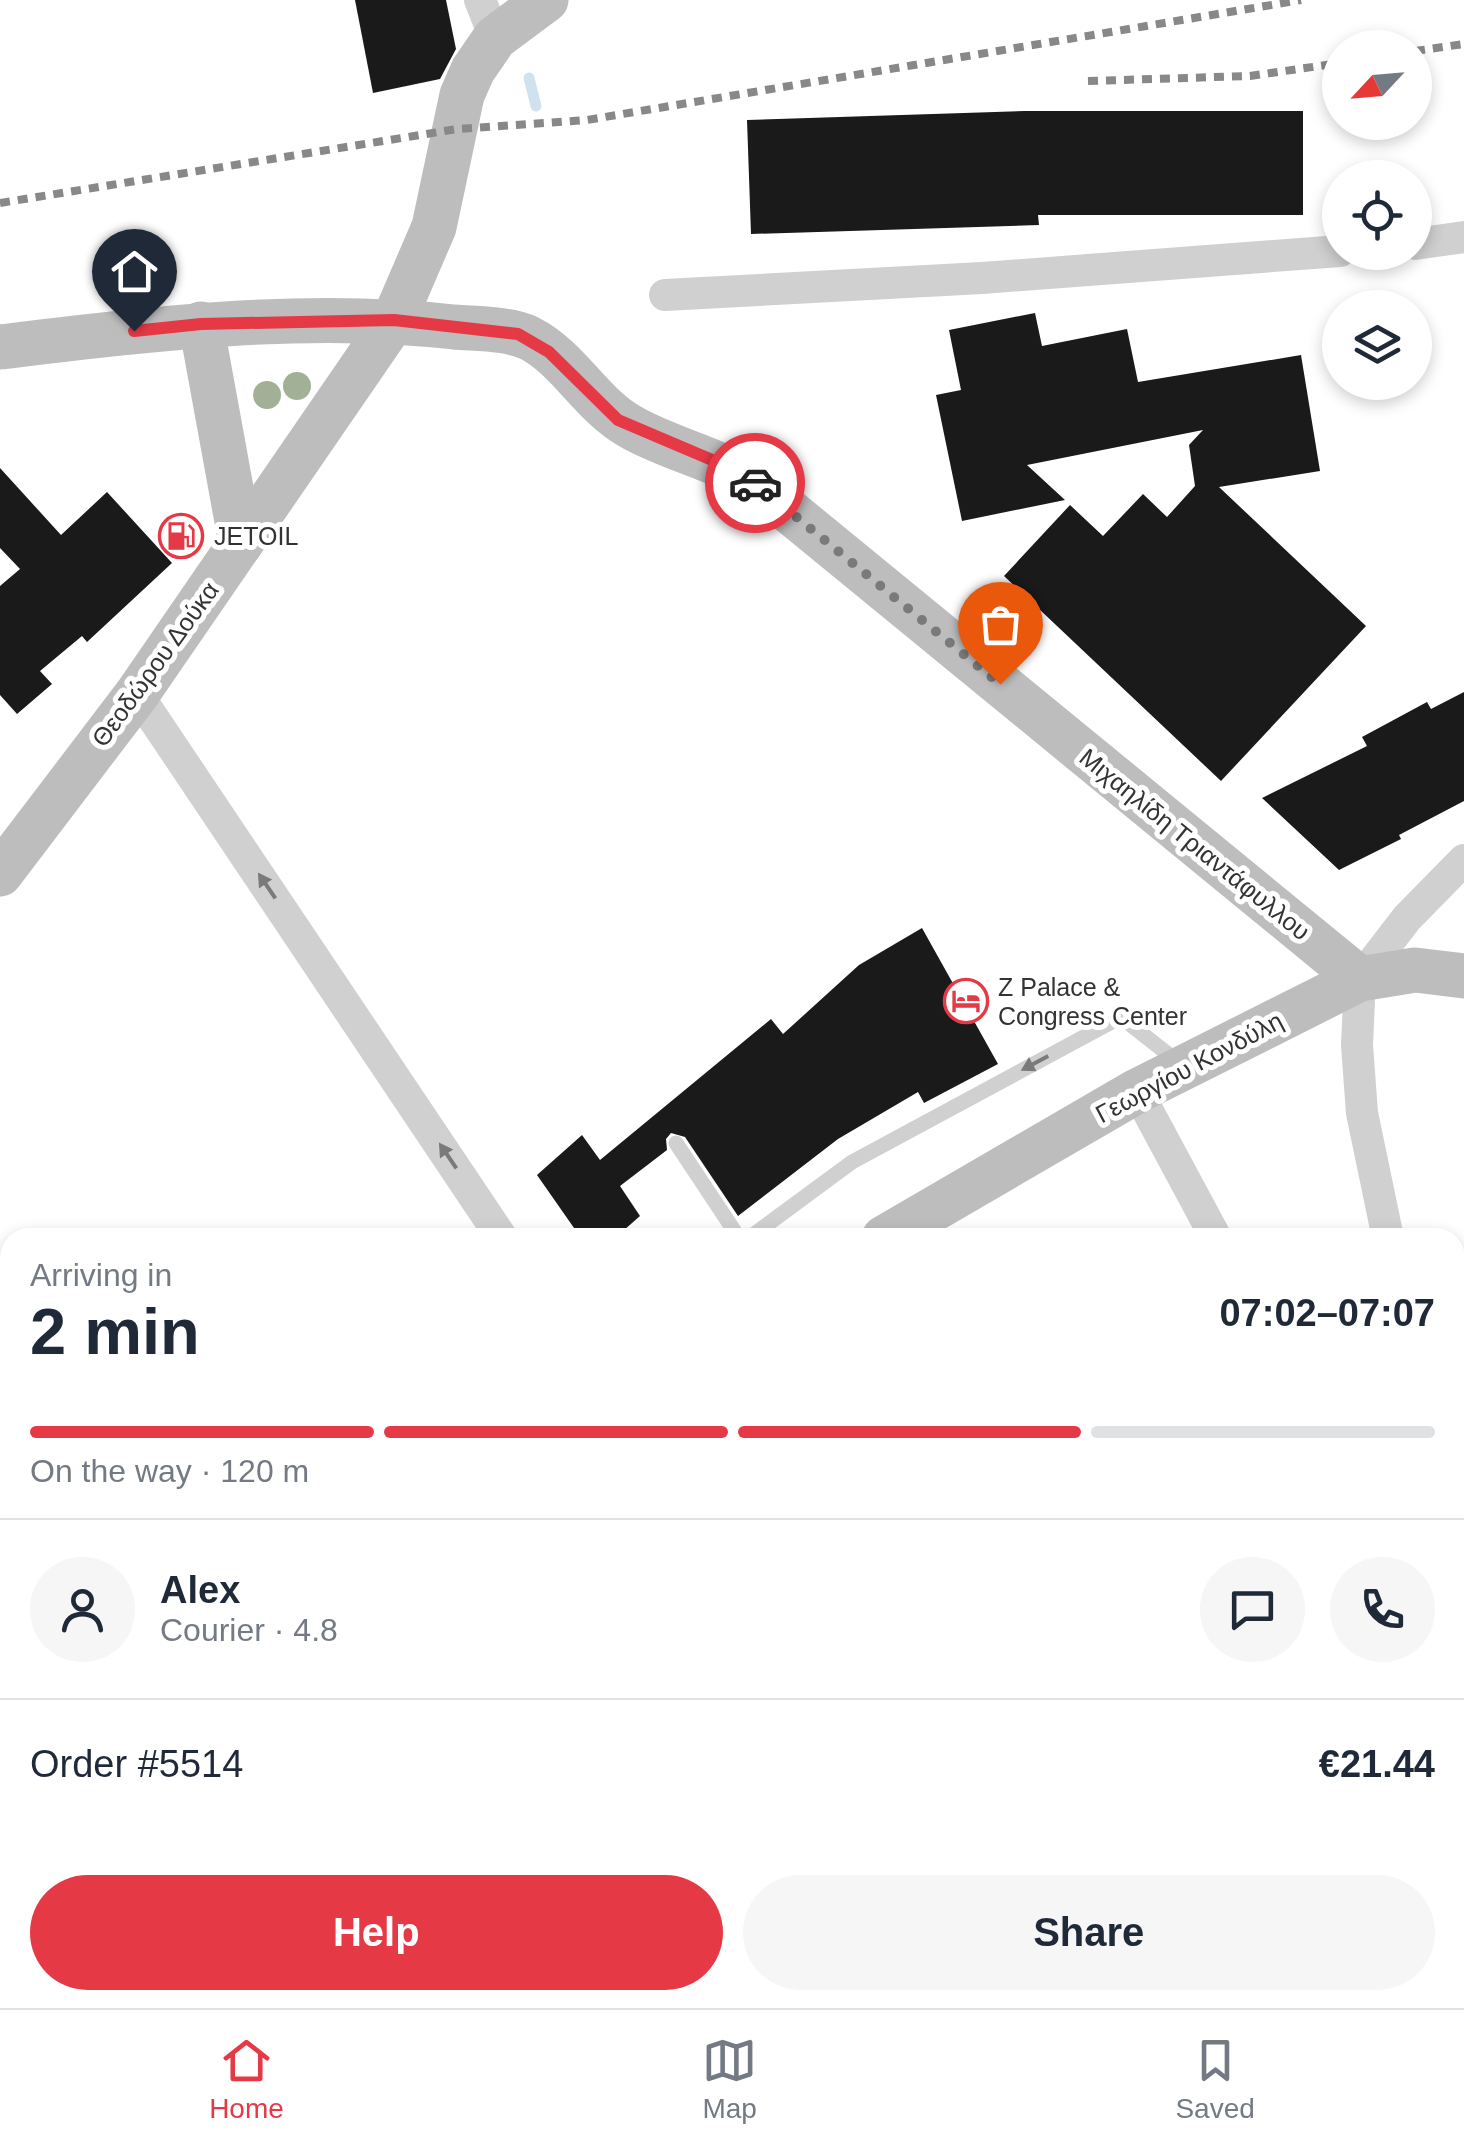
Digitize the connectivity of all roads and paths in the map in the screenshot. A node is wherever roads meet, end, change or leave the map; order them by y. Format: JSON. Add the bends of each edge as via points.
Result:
{"nodes":[{"id":1,"x":546,"y":0,"type":"edge"},
{"id":2,"x":487,"y":19,"type":"edge"},
{"id":3,"x":1464,"y":236,"type":"edge"},
{"id":4,"x":1432,"y":241,"type":"edge"},
{"id":5,"x":1322,"y":251,"type":"edge"},
{"id":6,"x":665,"y":295,"type":"dead end"},
{"id":7,"x":394,"y":320,"type":"junction"},
{"id":8,"x":201,"y":324,"type":"junction"},
{"id":9,"x":0,"y":346,"type":"edge"},
{"id":10,"x":241,"y":543,"type":"junction"},
{"id":11,"x":137,"y":694,"type":"junction"},
{"id":12,"x":1464,"y":860,"type":"edge"},
{"id":13,"x":0,"y":874,"type":"edge"},
{"id":14,"x":1464,"y":976,"type":"edge"},
{"id":15,"x":1360,"y":979,"type":"junction"},
{"id":16,"x":1184,"y":1067,"type":"junction"},
{"id":17,"x":1137,"y":1091,"type":"junction"},
{"id":18,"x":676,"y":1143,"type":"dead end"},
{"id":19,"x":495,"y":1228,"type":"edge"},
{"id":20,"x":732,"y":1228,"type":"edge"},
{"id":21,"x":762,"y":1228,"type":"edge"},
{"id":22,"x":904,"y":1228,"type":"edge"},
{"id":23,"x":1211,"y":1228,"type":"edge"},
{"id":24,"x":1386,"y":1228,"type":"edge"}],
"edges":[{"from":1,"to":2,"type":"street"},
{"from":2,"to":7,"type":"street","name":"Θεοδώρου Δούκα","via":[[462,95],[434,228]]},
{"from":3,"to":4,"type":"street"},
{"from":5,"to":6,"type":"street"},
{"from":7,"to":8,"type":"street","name":"Μιχαηλίδη Τριαντάφυλλου"},
{"from":7,"to":10,"type":"street","name":"Θεοδώρου Δούκα"},
{"from":7,"to":15,"type":"street","name":"Μιχαηλίδη Τριαντάφυλλου","via":[[530,339],[618,420],[738,471]]},
{"from":8,"to":9,"type":"street","name":"Μιχαηλίδη Τριαντάφυλλου"},
{"from":8,"to":10,"type":"street"},
{"from":10,"to":11,"type":"street","name":"Θεοδώρου Δούκα"},
{"from":11,"to":13,"type":"street","name":"Θεοδώρου Δούκα"},
{"from":19,"to":11,"type":"street","one_way":true},
{"from":12,"to":15,"type":"street","name":"Γεωργίου Κονδύλη","via":[[1406,918]]},
{"from":14,"to":15,"type":"street","via":[[1415,970]]},
{"from":15,"to":16,"type":"street","name":"Γεωργίου Κονδύλη"},
{"from":15,"to":24,"type":"street","via":[[1362,1112]]},
{"from":16,"to":17,"type":"street","name":"Γεωργίου Κονδύλη"},
{"from":16,"to":21,"type":"lane","one_way":true,"via":[[1121,1017],[852,1162]]},
{"from":17,"to":22,"type":"street","name":"Γεωργίου Κονδύλη"},
{"from":17,"to":23,"type":"street"},
{"from":18,"to":20,"type":"lane"}]}
